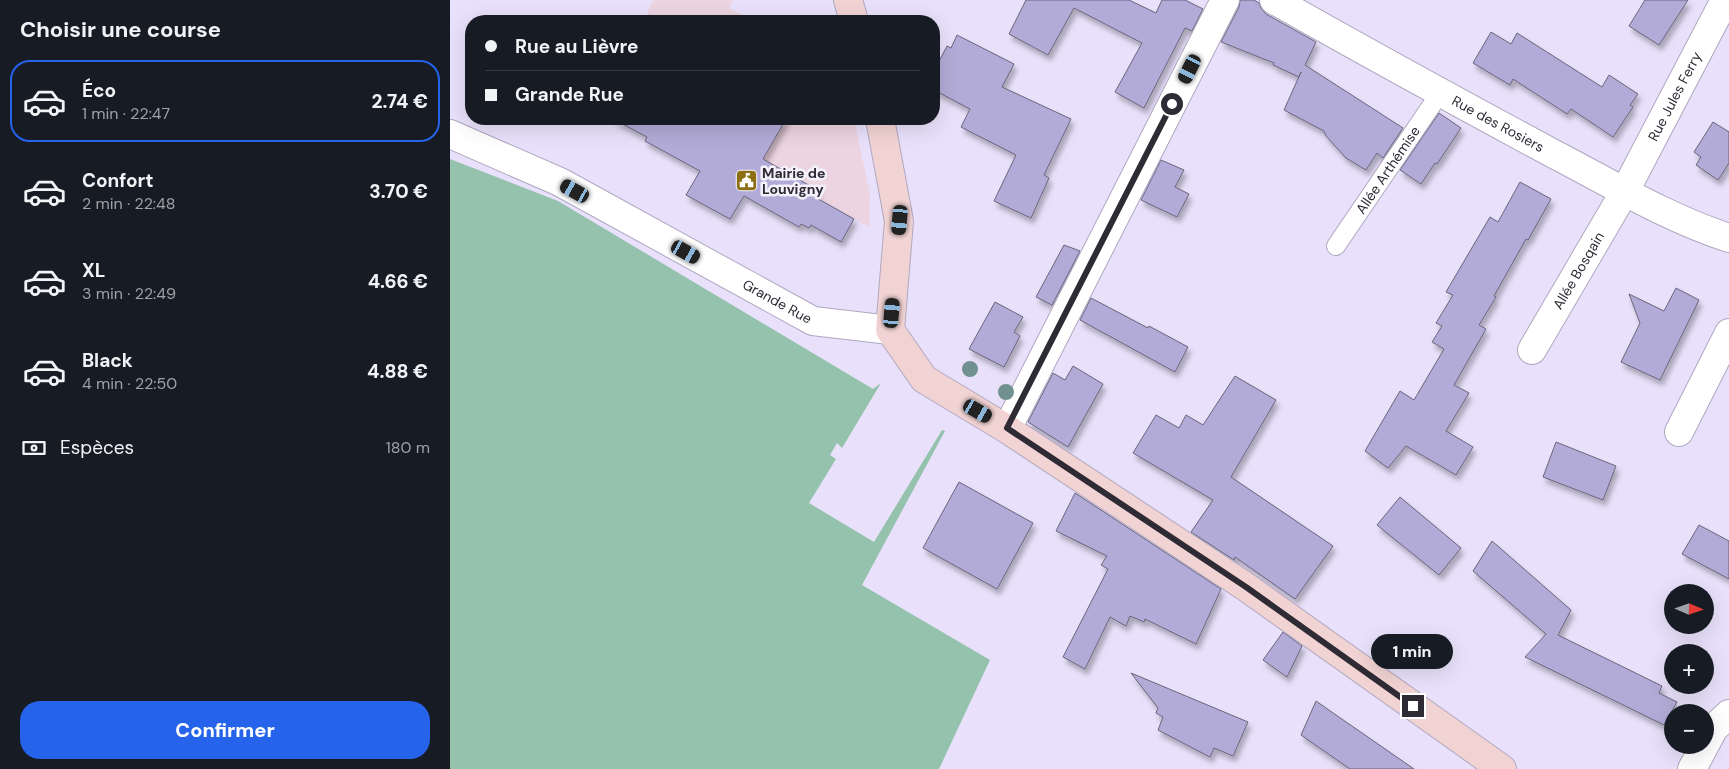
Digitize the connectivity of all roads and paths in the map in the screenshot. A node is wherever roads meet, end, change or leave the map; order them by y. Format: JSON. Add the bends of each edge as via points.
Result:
{"nodes":[{"id":1,"x":848,"y":0,"type":"edge"},
{"id":2,"x":1225,"y":0,"type":"edge"},
{"id":3,"x":1274,"y":0,"type":"edge"},
{"id":4,"x":1725,"y":0,"type":"edge"},
{"id":5,"x":852,"y":15,"type":"edge"},
{"id":6,"x":1440,"y":93,"type":"junction"},
{"id":7,"x":881,"y":125,"type":"edge"},
{"id":8,"x":450,"y":134,"type":"edge"},
{"id":9,"x":1625,"y":191,"type":"junction"},
{"id":10,"x":1729,"y":238,"type":"edge"},
{"id":11,"x":1336,"y":246,"type":"dead end"},
{"id":12,"x":890,"y":330,"type":"junction"},
{"id":13,"x":1729,"y":333,"type":"edge"},
{"id":14,"x":1532,"y":350,"type":"dead end"},
{"id":15,"x":1007,"y":428,"type":"junction"},
{"id":16,"x":1679,"y":432,"type":"dead end"},
{"id":17,"x":1729,"y":714,"type":"edge"},
{"id":18,"x":1502,"y":769,"type":"edge"},
{"id":19,"x":1692,"y":769,"type":"edge"}],
"edges":[{"from":1,"to":5,"type":"street"},
{"from":2,"to":15,"type":"street"},
{"from":3,"to":6,"type":"street","name":"Rue des Rosiers"},
{"from":4,"to":9,"type":"street","name":"Rue Jules Ferry"},
{"from":6,"to":9,"type":"street","name":"Rue des Rosiers"},
{"from":6,"to":11,"type":"lane","name":"Allée Arthémise"},
{"from":7,"to":12,"type":"street","via":[[900,220]]},
{"from":8,"to":12,"type":"street","name":"Grande Rue","via":[[560,182],[813,321]]},
{"from":9,"to":10,"type":"street","name":"Rue des Rosiers","via":[[1698,228]]},
{"from":9,"to":14,"type":"street","name":"Allée Bosqain"},
{"from":12,"to":15,"type":"street","via":[[924,379]]},
{"from":13,"to":16,"type":"street"},
{"from":15,"to":18,"type":"street","via":[[1246,587]]},
{"from":17,"to":19,"type":"street","via":[[1714,728]]}]}
